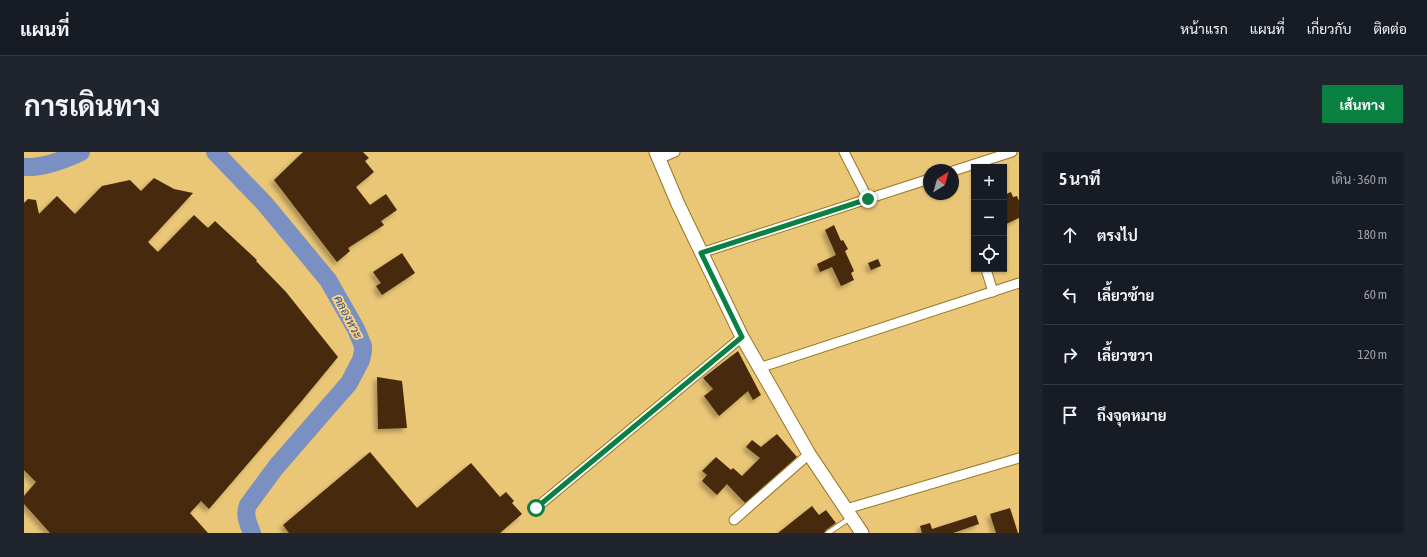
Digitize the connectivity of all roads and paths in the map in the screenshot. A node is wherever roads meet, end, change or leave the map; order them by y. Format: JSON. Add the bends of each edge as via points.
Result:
{"nodes":[{"id":1,"x":675,"y":152,"type":"edge"},
{"id":2,"x":844,"y":152,"type":"edge"},
{"id":3,"x":1012,"y":152,"type":"edge"},
{"id":4,"x":657,"y":156,"type":"edge"},
{"id":5,"x":959,"y":169,"type":"edge"},
{"id":6,"x":923,"y":181,"type":"edge"},
{"id":7,"x":868,"y":199,"type":"junction"},
{"id":8,"x":701,"y":253,"type":"junction"},
{"id":9,"x":987,"y":272,"type":"edge"},
{"id":10,"x":1019,"y":283,"type":"edge"},
{"id":11,"x":993,"y":292,"type":"junction"},
{"id":12,"x":742,"y":337,"type":"junction"},
{"id":13,"x":759,"y":368,"type":"junction"},
{"id":14,"x":809,"y":454,"type":"junction"},
{"id":15,"x":1019,"y":458,"type":"edge"},
{"id":16,"x":536,"y":508,"type":"dead end"},
{"id":17,"x":849,"y":513,"type":"junction"},
{"id":18,"x":734,"y":520,"type":"dead end"},
{"id":19,"x":828,"y":533,"type":"edge"},
{"id":20,"x":862,"y":533,"type":"edge"}],
"edges":[{"from":1,"to":4,"type":"street"},
{"from":2,"to":7,"type":"street"},
{"from":3,"to":5,"type":"street"},
{"from":4,"to":8,"type":"street"},
{"from":6,"to":7,"type":"street"},
{"from":7,"to":8,"type":"street"},
{"from":8,"to":12,"type":"street"},
{"from":9,"to":11,"type":"street"},
{"from":10,"to":11,"type":"street"},
{"from":11,"to":13,"type":"street"},
{"from":12,"to":13,"type":"street"},
{"from":12,"to":16,"type":"street"},
{"from":13,"to":14,"type":"street"},
{"from":14,"to":17,"type":"street"},
{"from":14,"to":18,"type":"street"},
{"from":15,"to":17,"type":"street"},
{"from":17,"to":19,"type":"lane"},
{"from":17,"to":20,"type":"street"}]}
